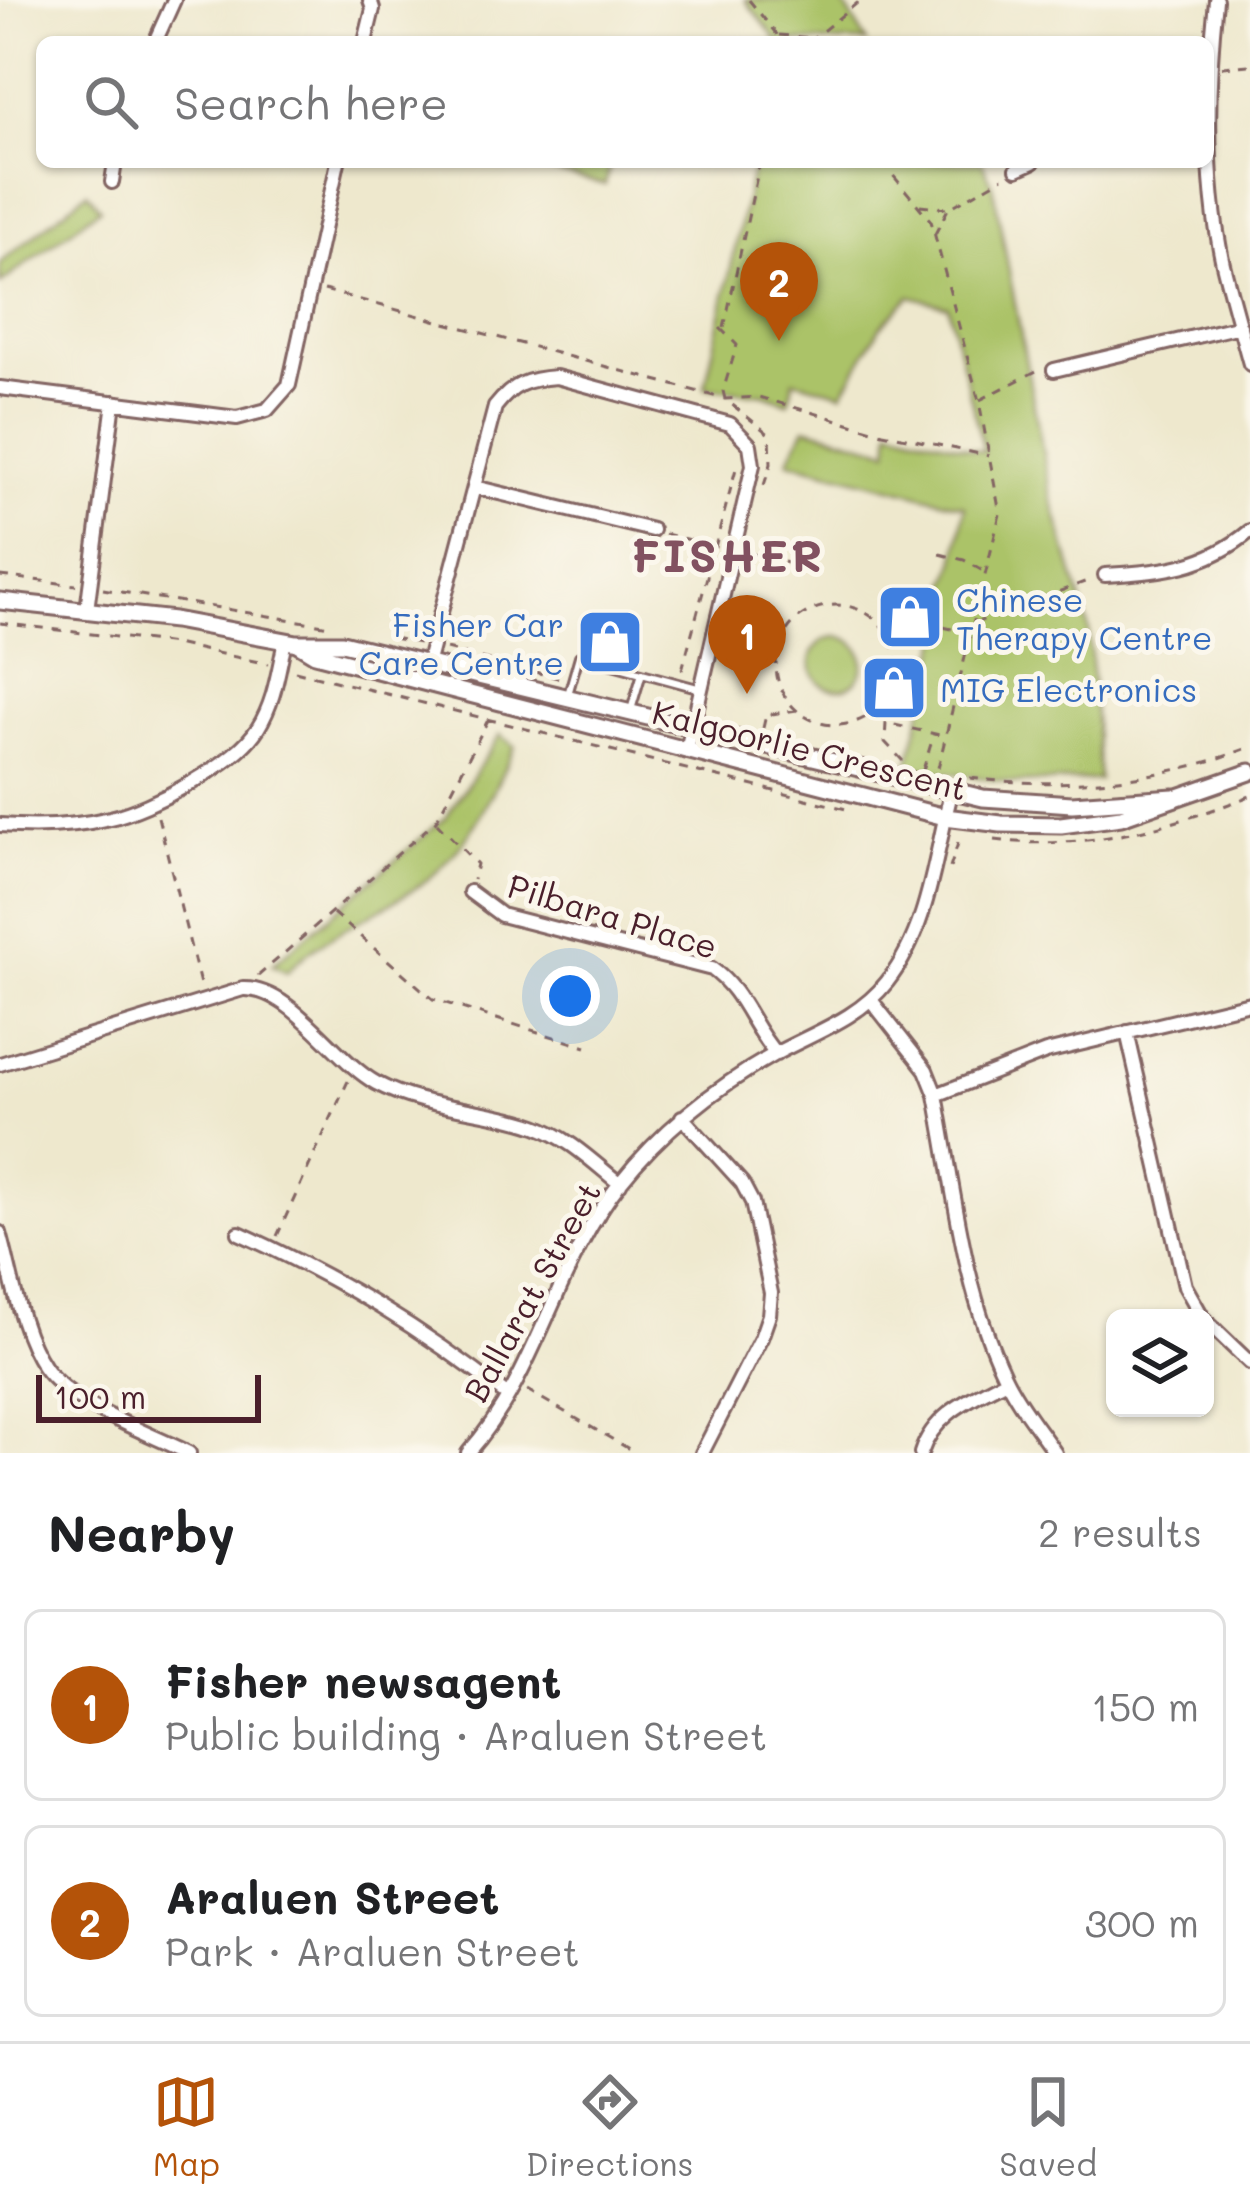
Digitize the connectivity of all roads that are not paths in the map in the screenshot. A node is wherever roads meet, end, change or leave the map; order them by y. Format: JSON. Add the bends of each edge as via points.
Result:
{"nodes":[{"id":1,"x":174,"y":0,"type":"edge"},
{"id":2,"x":370,"y":0,"type":"edge"},
{"id":3,"x":1216,"y":0,"type":"edge"},
{"id":4,"x":158,"y":36,"type":"edge"},
{"id":5,"x":366,"y":36,"type":"edge"},
{"id":6,"x":1212,"y":36,"type":"edge"},
{"id":7,"x":114,"y":168,"type":"edge"},
{"id":8,"x":337,"y":168,"type":"edge"},
{"id":9,"x":1212,"y":168,"type":"edge"},
{"id":10,"x":112,"y":182,"type":"dead end"},
{"id":11,"x":1240,"y":326,"type":"junction"},
{"id":12,"x":1250,"y":364,"type":"edge"},
{"id":13,"x":1054,"y":370,"type":"road end"},
{"id":14,"x":0,"y":388,"type":"edge"},
{"id":15,"x":113,"y":402,"type":"junction"},
{"id":16,"x":474,"y":488,"type":"junction"},
{"id":17,"x":652,"y":530,"type":"road end"},
{"id":18,"x":1250,"y":531,"type":"edge"},
{"id":19,"x":1105,"y":575,"type":"road end"},
{"id":20,"x":0,"y":601,"type":"edge"},
{"id":21,"x":87,"y":610,"type":"junction"},
{"id":22,"x":291,"y":642,"type":"junction"},
{"id":23,"x":428,"y":664,"type":"junction"},
{"id":24,"x":642,"y":673,"type":"junction"},
{"id":25,"x":423,"y":682,"type":"junction"},
{"id":26,"x":701,"y":689,"type":"junction"},
{"id":27,"x":567,"y":698,"type":"junction"},
{"id":28,"x":630,"y":714,"type":"junction"},
{"id":29,"x":692,"y":729,"type":"junction"},
{"id":30,"x":687,"y":750,"type":"junction"},
{"id":31,"x":1250,"y":772,"type":"edge"},
{"id":32,"x":953,"y":784,"type":"junction"},
{"id":33,"x":1174,"y":797,"type":"junction"},
{"id":34,"x":945,"y":817,"type":"junction"},
{"id":35,"x":0,"y":826,"type":"edge"},
{"id":36,"x":470,"y":892,"type":"road end"},
{"id":37,"x":871,"y":1000,"type":"junction"},
{"id":38,"x":1250,"y":1003,"type":"edge"},
{"id":39,"x":1127,"y":1032,"type":"junction"},
{"id":40,"x":776,"y":1054,"type":"junction"},
{"id":41,"x":0,"y":1064,"type":"edge"},
{"id":42,"x":936,"y":1095,"type":"junction"},
{"id":43,"x":682,"y":1117,"type":"junction"},
{"id":44,"x":620,"y":1184,"type":"junction"},
{"id":45,"x":0,"y":1233,"type":"edge"},
{"id":46,"x":238,"y":1233,"type":"dead end"},
{"id":47,"x":1198,"y":1309,"type":"edge"},
{"id":48,"x":1214,"y":1329,"type":"edge"},
{"id":49,"x":1250,"y":1363,"type":"edge"},
{"id":50,"x":1006,"y":1380,"type":"junction"},
{"id":51,"x":511,"y":1390,"type":"junction"},
{"id":52,"x":190,"y":1453,"type":"edge"},
{"id":53,"x":468,"y":1453,"type":"edge"},
{"id":54,"x":702,"y":1453,"type":"edge"},
{"id":55,"x":921,"y":1453,"type":"edge"},
{"id":56,"x":1055,"y":1453,"type":"edge"}],
"edges":[{"from":1,"to":4,"type":"street"},
{"from":2,"to":5,"type":"street"},
{"from":3,"to":6,"type":"street"},
{"from":7,"to":10,"type":"street"},
{"from":8,"to":15,"type":"street","via":[[289,385],[277,402],[237,418]]},
{"from":9,"to":11,"type":"street","via":[[1222,260]]},
{"from":11,"to":12,"type":"street"},
{"from":11,"to":13,"type":"street"},
{"from":14,"to":15,"type":"street"},
{"from":15,"to":21,"type":"street"},
{"from":16,"to":17,"type":"street"},
{"from":16,"to":23,"type":"street"},
{"from":16,"to":26,"type":"street","via":[[495,407],[531,379],[556,377],[730,424],[750,445],[753,465]]},
{"from":18,"to":19,"type":"street","via":[[1223,554],[1159,572]]},
{"from":20,"to":21,"type":"street","name":"Kalgoorlie Crescent"},
{"from":21,"to":22,"type":"street","name":"Kalgoorlie Crescent"},
{"from":22,"to":23,"type":"street","name":"Kalgoorlie Crescent","via":[[342,643]]},
{"from":22,"to":25,"type":"street","name":"Kalgoorlie Crescent"},
{"from":22,"to":35,"type":"street","via":[[255,734],[225,760],[114,818],[49,829]]},
{"from":23,"to":25,"type":"street"},
{"from":23,"to":27,"type":"street","name":"Kalgoorlie Crescent"},
{"from":24,"to":26,"type":"lane"},
{"from":24,"to":27,"type":"lane","via":[[579,656]]},
{"from":24,"to":28,"type":"lane"},
{"from":25,"to":30,"type":"street","name":"Kalgoorlie Crescent"},
{"from":26,"to":29,"type":"street"},
{"from":27,"to":28,"type":"street","name":"Kalgoorlie Crescent"},
{"from":28,"to":29,"type":"street","name":"Kalgoorlie Crescent"},
{"from":29,"to":30,"type":"street"},
{"from":29,"to":32,"type":"street","name":"Kalgoorlie Crescent"},
{"from":30,"to":34,"type":"street","name":"Kalgoorlie Crescent"},
{"from":31,"to":33,"type":"street","name":"Kalgoorlie Crescent"},
{"from":32,"to":33,"type":"street","name":"Kalgoorlie Crescent","via":[[1051,803]]},
{"from":32,"to":34,"type":"street","name":"Ballarat Street"},
{"from":33,"to":34,"type":"street","name":"Kalgoorlie Crescent","via":[[1121,817],[1061,825]]},
{"from":34,"to":37,"type":"street","name":"Ballarat Street","via":[[908,950]]},
{"from":36,"to":40,"type":"street","name":"Pilbara Place","via":[[501,915],[712,969],[734,984]]},
{"from":37,"to":40,"type":"street","name":"Ballarat Street"},
{"from":37,"to":42,"type":"street"},
{"from":38,"to":39,"type":"street"},
{"from":39,"to":42,"type":"street","via":[[1046,1052]]},
{"from":39,"to":47,"type":"street","via":[[1185,1286]]},
{"from":40,"to":43,"type":"street","name":"Ballarat Street"},
{"from":41,"to":44,"type":"street","via":[[243,989],[272,994],[354,1067],[393,1090],[536,1126]]},
{"from":42,"to":50,"type":"street","via":[[976,1300]]},
{"from":43,"to":44,"type":"street","name":"Ballarat Street"},
{"from":43,"to":54,"type":"street","via":[[752,1202],[771,1293],[761,1338]]},
{"from":44,"to":51,"type":"street","name":"Ballarat Street"},
{"from":45,"to":52,"type":"street","via":[[34,1350],[52,1377]]},
{"from":46,"to":51,"type":"street","via":[[383,1306]]},
{"from":48,"to":49,"type":"street"},
{"from":50,"to":55,"type":"street","via":[[941,1418]]},
{"from":50,"to":56,"type":"street"},
{"from":51,"to":53,"type":"street","name":"Ballarat Street"}]}
